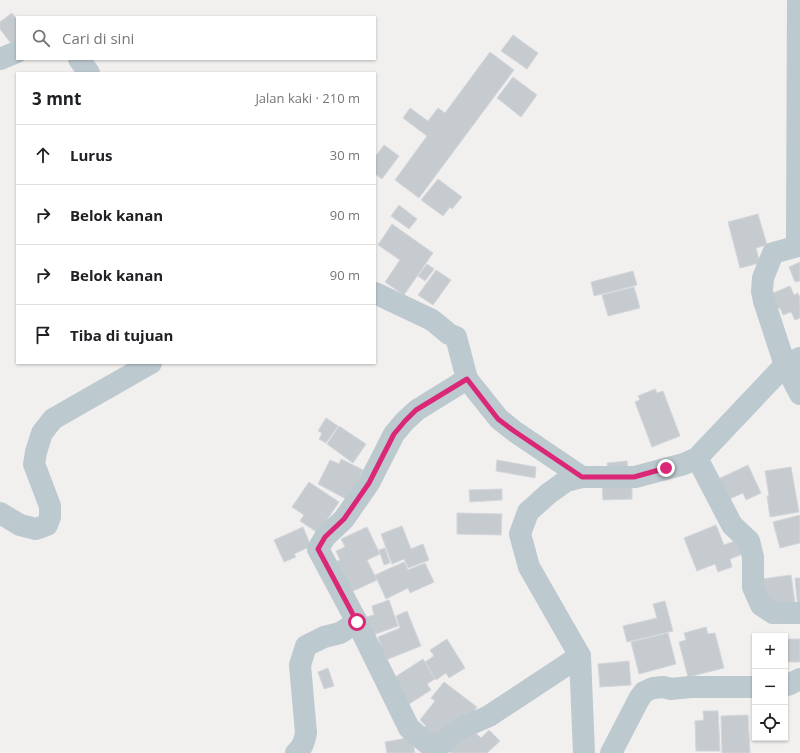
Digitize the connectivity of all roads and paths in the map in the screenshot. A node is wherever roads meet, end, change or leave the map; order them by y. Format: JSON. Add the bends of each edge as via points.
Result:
{"nodes":[{"id":1,"x":798,"y":0,"type":"edge"},
{"id":2,"x":16,"y":52,"type":"edge"},
{"id":3,"x":0,"y":59,"type":"edge"},
{"id":4,"x":80,"y":60,"type":"edge"},
{"id":5,"x":88,"y":72,"type":"edge"},
{"id":6,"x":376,"y":293,"type":"edge"},
{"id":7,"x":793,"y":362,"type":"edge"},
{"id":8,"x":149,"y":364,"type":"edge"},
{"id":9,"x":467,"y":379,"type":"junction"},
{"id":10,"x":800,"y":394,"type":"edge"},
{"id":11,"x":697,"y":458,"type":"junction"},
{"id":12,"x":582,"y":477,"type":"junction"},
{"id":13,"x":0,"y":513,"type":"edge"},
{"id":14,"x":800,"y":613,"type":"edge"},
{"id":15,"x":357,"y":622,"type":"junction"},
{"id":16,"x":580,"y":656,"type":"junction"},
{"id":17,"x":800,"y":679,"type":"edge"},
{"id":18,"x":788,"y":685,"type":"edge"},
{"id":19,"x":752,"y":687,"type":"edge"},
{"id":20,"x":296,"y":753,"type":"edge"},
{"id":21,"x":584,"y":753,"type":"edge"},
{"id":22,"x":611,"y":753,"type":"edge"}],
"edges":[{"from":1,"to":7,"type":"street","via":[[796,247],[773,252],[763,278],[762,291],[764,301]]},
{"from":2,"to":3,"type":"street"},
{"from":4,"to":5,"type":"street"},
{"from":6,"to":9,"type":"street","via":[[432,320],[456,337]]},
{"from":7,"to":10,"type":"street"},
{"from":7,"to":11,"type":"street"},
{"from":8,"to":13,"type":"street","via":[[53,419],[42,433],[34,464],[50,506],[47,525],[36,529],[20,525]]},
{"from":9,"to":12,"type":"street","via":[[498,419]]},
{"from":9,"to":15,"type":"street","via":[[416,410],[405,421],[394,434],[365,489],[318,549]]},
{"from":11,"to":12,"type":"street","via":[[634,477]]},
{"from":11,"to":14,"type":"street","via":[[732,525],[749,541],[754,557],[754,587],[761,605],[773,613]]},
{"from":12,"to":16,"type":"street","via":[[566,481],[528,512],[520,534],[529,567]]},
{"from":15,"to":16,"type":"street","via":[[409,728],[428,744],[442,744],[454,733],[489,716]]},
{"from":15,"to":20,"type":"street","via":[[340,633],[306,646],[300,665],[306,733],[304,743]]},
{"from":16,"to":21,"type":"street"},
{"from":17,"to":18,"type":"street"},
{"from":19,"to":22,"type":"street","via":[[663,687],[644,692]]}]}
